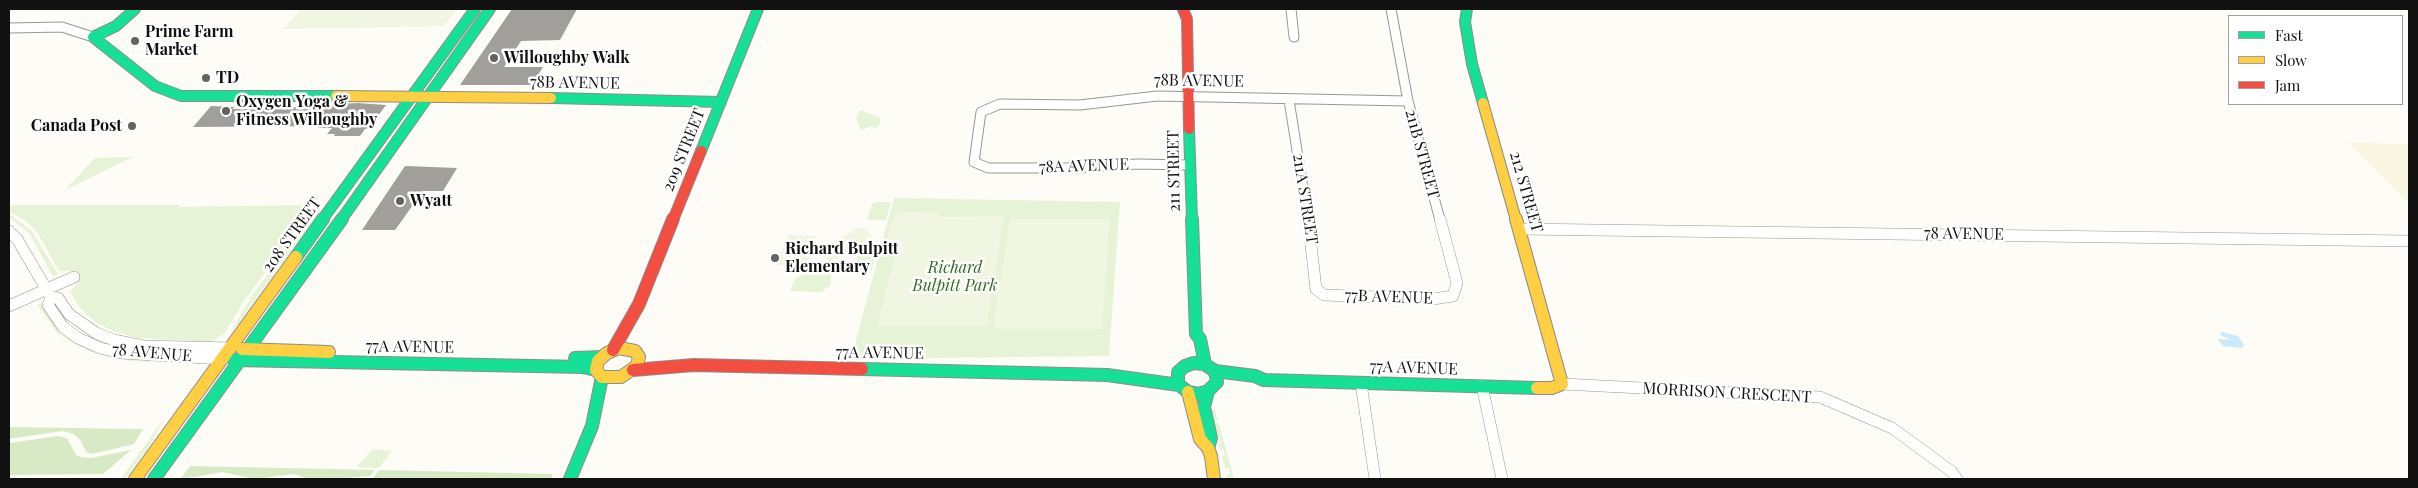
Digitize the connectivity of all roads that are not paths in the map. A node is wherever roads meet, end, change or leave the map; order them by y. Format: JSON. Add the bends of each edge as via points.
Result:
{"nodes":[{"id":1,"x":135,"y":9,"type":"edge"},
{"id":2,"x":475,"y":9,"type":"edge"},
{"id":3,"x":490,"y":9,"type":"edge"},
{"id":4,"x":758,"y":9,"type":"edge"},
{"id":5,"x":1183,"y":9,"type":"edge"},
{"id":6,"x":1291,"y":9,"type":"edge"},
{"id":7,"x":1391,"y":9,"type":"edge"},
{"id":8,"x":1467,"y":9,"type":"edge"},
{"id":9,"x":9,"y":28,"type":"edge"},
{"id":10,"x":93,"y":37,"type":"junction"},
{"id":11,"x":1294,"y":37,"type":"dead end"},
{"id":12,"x":411,"y":96,"type":"junction"},
{"id":13,"x":427,"y":96,"type":"junction"},
{"id":14,"x":1189,"y":97,"type":"junction"},
{"id":15,"x":1289,"y":100,"type":"junction"},
{"id":16,"x":1408,"y":101,"type":"junction"},
{"id":17,"x":721,"y":102,"type":"junction"},
{"id":18,"x":1189,"y":164,"type":"junction"},
{"id":19,"x":979,"y":166,"type":"joint"},
{"id":20,"x":1520,"y":229,"type":"junction"},
{"id":21,"x":9,"y":231,"type":"edge"},
{"id":22,"x":2409,"y":240,"type":"edge"},
{"id":23,"x":74,"y":277,"type":"dead end"},
{"id":24,"x":49,"y":293,"type":"junction"},
{"id":25,"x":1324,"y":295,"type":"joint"},
{"id":26,"x":1453,"y":296,"type":"joint"},
{"id":27,"x":639,"y":304,"type":"junction"},
{"id":28,"x":9,"y":306,"type":"edge"},
{"id":29,"x":1196,"y":334,"type":"junction"},
{"id":30,"x":231,"y":348,"type":"junction"},
{"id":31,"x":249,"y":349,"type":"junction"},
{"id":32,"x":613,"y":350,"type":"junction"},
{"id":33,"x":635,"y":353,"type":"junction"},
{"id":34,"x":602,"y":357,"type":"junction"},
{"id":35,"x":223,"y":359,"type":"junction"},
{"id":36,"x":241,"y":360,"type":"junction"},
{"id":37,"x":694,"y":365,"type":"junction"},
{"id":38,"x":1183,"y":368,"type":"junction"},
{"id":39,"x":1210,"y":368,"type":"junction"},
{"id":40,"x":633,"y":370,"type":"junction"},
{"id":41,"x":599,"y":373,"type":"junction"},
{"id":42,"x":1126,"y":376,"type":"junction"},
{"id":43,"x":621,"y":377,"type":"junction"},
{"id":44,"x":1264,"y":380,"type":"junction"},
{"id":45,"x":1361,"y":383,"type":"junction"},
{"id":46,"x":1562,"y":384,"type":"junction"},
{"id":47,"x":1482,"y":386,"type":"junction"},
{"id":48,"x":1212,"y":388,"type":"junction"},
{"id":49,"x":1184,"y":389,"type":"junction"},
{"id":50,"x":592,"y":426,"type":"junction"},
{"id":51,"x":1208,"y":448,"type":"junction"},
{"id":52,"x":135,"y":479,"type":"edge"},
{"id":53,"x":154,"y":479,"type":"edge"},
{"id":54,"x":570,"y":479,"type":"edge"},
{"id":55,"x":1214,"y":479,"type":"edge"},
{"id":56,"x":1375,"y":479,"type":"edge"},
{"id":57,"x":1502,"y":479,"type":"edge"},
{"id":58,"x":1957,"y":479,"type":"edge"}],
"edges":[{"from":1,"to":10,"type":"street","via":[[116,26]]},
{"from":2,"to":12,"type":"street","name":"208 STREET"},
{"from":3,"to":13,"type":"street","name":"208 STREET"},
{"from":4,"to":17,"type":"street","name":"209 STREET"},
{"from":5,"to":14,"type":"street","name":"211 STREET","via":[[1187,19]]},
{"from":6,"to":11,"type":"street"},
{"from":7,"to":16,"type":"street","name":"211B STREET"},
{"from":8,"to":20,"type":"street","name":"212 STREET","via":[[1465,22],[1472,64]]},
{"from":9,"to":10,"type":"street","via":[[62,27]]},
{"from":10,"to":12,"type":"street","name":"78B AVENUE","via":[[154,86],[174,95]]},
{"from":12,"to":13,"type":"street","name":"78B AVENUE"},
{"from":12,"to":30,"type":"street","name":"208 STREET"},
{"from":13,"to":17,"type":"street","name":"78B AVENUE"},
{"from":13,"to":31,"type":"street","name":"208 STREET"},
{"from":14,"to":15,"type":"street","name":"78B AVENUE"},
{"from":14,"to":18,"type":"street","name":"211 STREET"},
{"from":14,"to":19,"type":"street","name":"78B AVENUE","via":[[1140,96],[1080,105],[1000,104],[989,107],[981,112],[974,162]]},
{"from":15,"to":16,"type":"street","name":"78B AVENUE"},
{"from":15,"to":25,"type":"street","name":"211A STREET","via":[[1316,289]]},
{"from":16,"to":26,"type":"street","name":"211B STREET","via":[[1457,283]]},
{"from":17,"to":27,"type":"street","name":"209 STREET"},
{"from":18,"to":19,"type":"street","name":"78A AVENUE","via":[[1066,168]]},
{"from":18,"to":29,"type":"street","name":"211 STREET"},
{"from":20,"to":22,"type":"street","name":"78 AVENUE"},
{"from":20,"to":46,"type":"street","name":"212 STREET"},
{"from":21,"to":24,"type":"street","name":"78 AVENUE"},
{"from":23,"to":24,"type":"street"},
{"from":24,"to":28,"type":"street"},
{"from":24,"to":30,"type":"street","name":"78 AVENUE","via":[[60,300],[81,325],[114,340],[160,348]]},
{"from":24,"to":35,"type":"street","name":"78 AVENUE","via":[[48,305],[62,327],[100,348],[121,353]]},
{"from":25,"to":26,"type":"street","name":"77B AVENUE","via":[[1433,299]]},
{"from":27,"to":32,"type":"street","name":"209 STREET"},
{"from":27,"to":33,"type":"street","name":"209 STREET","via":[[631,341]]},
{"from":29,"to":38,"type":"street","name":"211 STREET","via":[[1191,340]]},
{"from":29,"to":39,"type":"street","name":"211 STREET"},
{"from":30,"to":31,"type":"street","name":"77A AVENUE"},
{"from":30,"to":35,"type":"street","name":"208 STREET"},
{"from":31,"to":34,"type":"street","name":"77A AVENUE"},
{"from":31,"to":36,"type":"street","name":"208 STREET"},
{"from":32,"to":33,"type":"street"},
{"from":32,"to":34,"type":"street"},
{"from":33,"to":37,"type":"street"},
{"from":33,"to":40,"type":"street","name":"209 STREET"},
{"from":34,"to":41,"type":"street","via":[[596,366]]},
{"from":35,"to":36,"type":"street","name":"77A AVENUE"},
{"from":35,"to":52,"type":"street","name":"208 STREET"},
{"from":36,"to":41,"type":"street","name":"77A AVENUE","via":[[583,367]]},
{"from":36,"to":53,"type":"street","name":"208 STREET"},
{"from":37,"to":40,"type":"street","name":"77A AVENUE"},
{"from":37,"to":42,"type":"street","name":"77A AVENUE"},
{"from":38,"to":39,"type":"street"},
{"from":38,"to":42,"type":"street","name":"77A AVENUE"},
{"from":38,"to":49,"type":"street","via":[[1177,380]]},
{"from":39,"to":44,"type":"street","name":"77A AVENUE"},
{"from":39,"to":48,"type":"street","via":[[1217,378]]},
{"from":40,"to":43,"type":"street"},
{"from":41,"to":43,"type":"street","name":"77A AVENUE"},
{"from":41,"to":50,"type":"street"},
{"from":42,"to":49,"type":"street","name":"77A AVENUE"},
{"from":43,"to":50,"type":"street"},
{"from":44,"to":45,"type":"street","name":"77A AVENUE"},
{"from":44,"to":48,"type":"street","name":"77A AVENUE","via":[[1255,384]]},
{"from":45,"to":47,"type":"street","name":"77A AVENUE"},
{"from":45,"to":56,"type":"street"},
{"from":46,"to":47,"type":"street","name":"77A AVENUE","via":[[1552,388]]},
{"from":46,"to":58,"type":"street","name":"MORRISON CRESCENT","via":[[1820,397],[1892,428],[1951,471]]},
{"from":47,"to":57,"type":"street"},
{"from":48,"to":49,"type":"street","via":[[1199,394]]},
{"from":48,"to":51,"type":"street","via":[[1204,407],[1211,438]]},
{"from":49,"to":51,"type":"street","via":[[1200,439]]},
{"from":50,"to":54,"type":"street"},
{"from":51,"to":55,"type":"street"}]}
